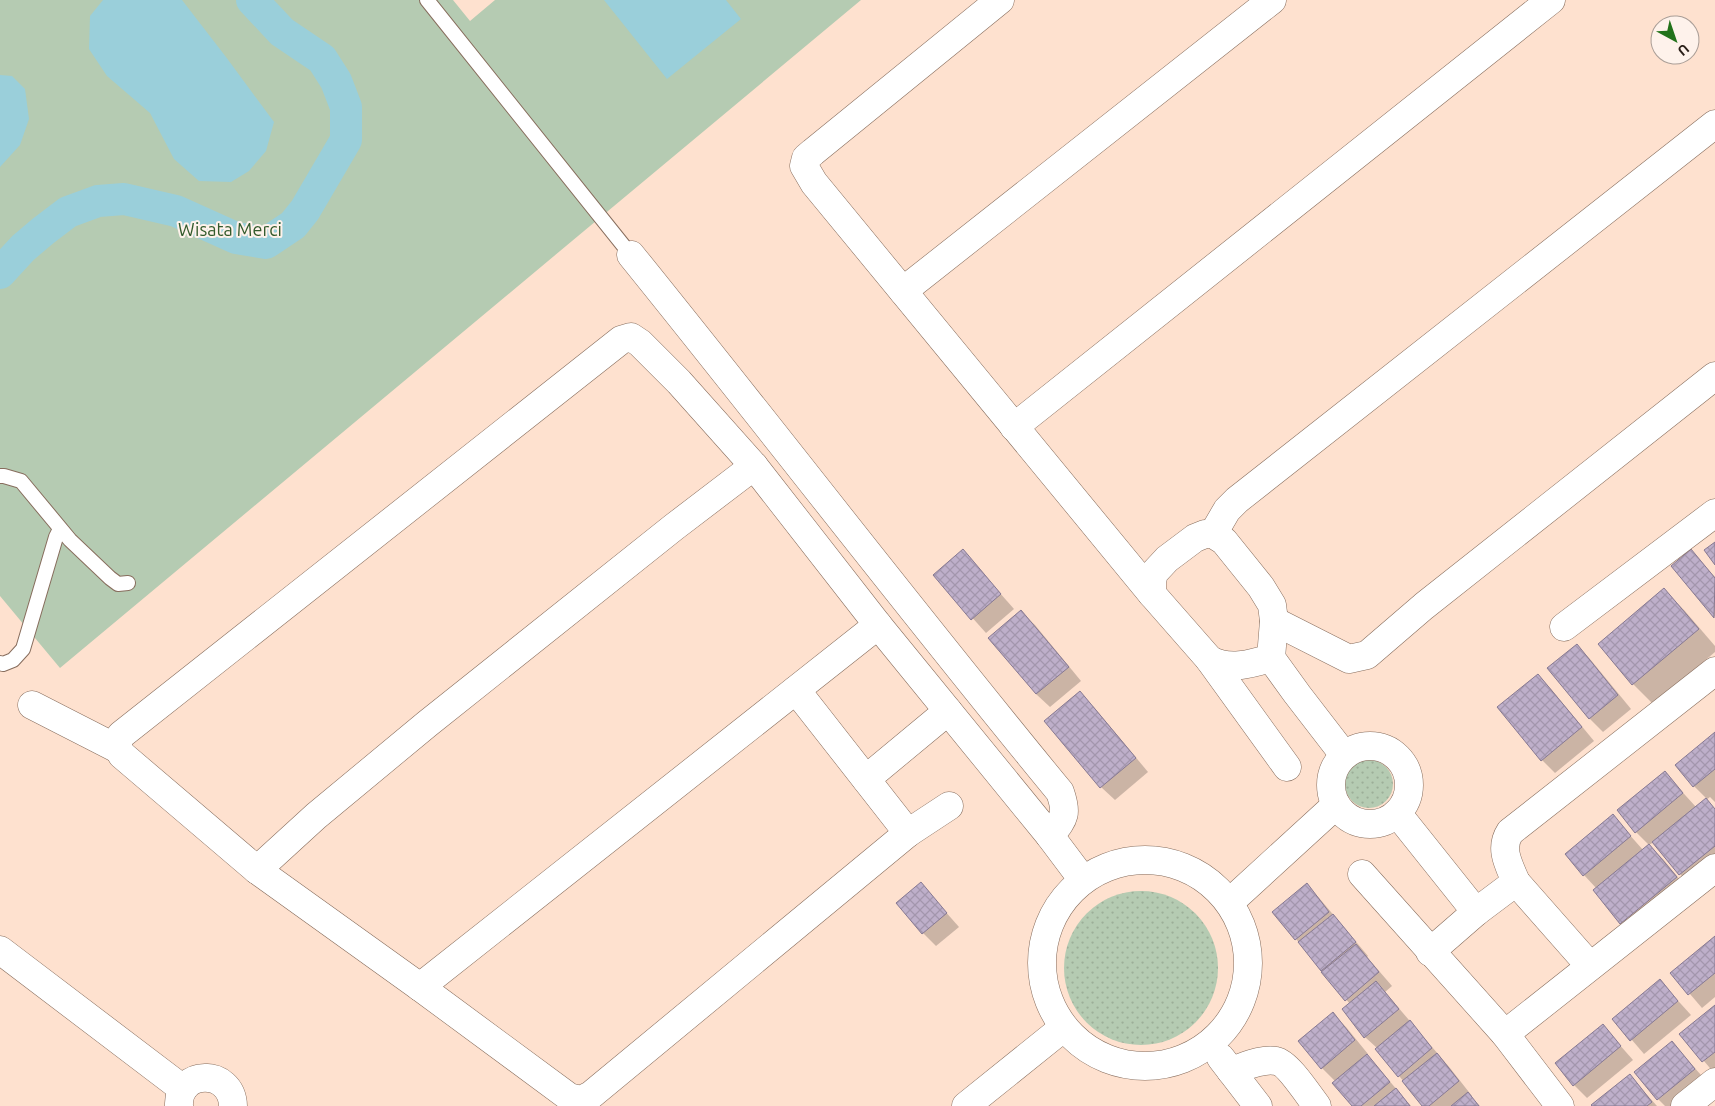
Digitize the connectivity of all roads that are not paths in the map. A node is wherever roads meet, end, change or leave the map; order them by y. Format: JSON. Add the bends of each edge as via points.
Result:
{"nodes":[{"id":1,"x":426,"y":0,"type":"edge"},
{"id":2,"x":1000,"y":0,"type":"edge"},
{"id":3,"x":1272,"y":0,"type":"edge"},
{"id":4,"x":1551,"y":0,"type":"edge"},
{"id":5,"x":1715,"y":124,"type":"edge"},
{"id":6,"x":631,"y":255,"type":"joint"},
{"id":7,"x":903,"y":291,"type":"junction"},
{"id":8,"x":1715,"y":376,"type":"edge"},
{"id":9,"x":1014,"y":427,"type":"junction"},
{"id":10,"x":754,"y":466,"type":"junction"},
{"id":11,"x":0,"y":476,"type":"edge"},
{"id":12,"x":1715,"y":513,"type":"edge"},
{"id":13,"x":60,"y":529,"type":"junction"},
{"id":14,"x":1213,"y":534,"type":"junction"},
{"id":15,"x":128,"y":583,"type":"dead end"},
{"id":16,"x":1152,"y":594,"type":"junction"},
{"id":17,"x":1274,"y":621,"type":"junction"},
{"id":18,"x":878,"y":625,"type":"junction"},
{"id":19,"x":1564,"y":627,"type":"dead end"},
{"id":20,"x":1271,"y":658,"type":"junction"},
{"id":21,"x":1209,"y":659,"type":"junction"},
{"id":22,"x":0,"y":663,"type":"edge"},
{"id":23,"x":1715,"y":671,"type":"edge"},
{"id":24,"x":796,"y":690,"type":"junction"},
{"id":25,"x":32,"y":704,"type":"dead end"},
{"id":26,"x":948,"y":710,"type":"junction"},
{"id":27,"x":118,"y":749,"type":"junction"},
{"id":28,"x":1344,"y":755,"type":"junction"},
{"id":29,"x":1288,"y":767,"type":"dead end"},
{"id":30,"x":866,"y":780,"type":"junction"},
{"id":31,"x":1336,"y":805,"type":"junction"},
{"id":32,"x":949,"y":806,"type":"dead end"},
{"id":33,"x":1396,"y":813,"type":"junction"},
{"id":34,"x":908,"y":833,"type":"junction"},
{"id":35,"x":1050,"y":836,"type":"junction"},
{"id":36,"x":1715,"y":868,"type":"edge"},
{"id":37,"x":257,"y":870,"type":"junction"},
{"id":38,"x":1362,"y":874,"type":"dead end"},
{"id":39,"x":1083,"y":880,"type":"junction"},
{"id":40,"x":1516,"y":882,"type":"junction"},
{"id":41,"x":1230,"y":902,"type":"junction"},
{"id":42,"x":1476,"y":912,"type":"junction"},
{"id":43,"x":0,"y":950,"type":"edge"},
{"id":44,"x":1430,"y":952,"type":"junction"},
{"id":45,"x":1590,"y":966,"type":"junction"},
{"id":46,"x":420,"y":987,"type":"junction"},
{"id":47,"x":1063,"y":1028,"type":"junction"},
{"id":48,"x":1505,"y":1034,"type":"junction"},
{"id":49,"x":1210,"y":1044,"type":"junction"},
{"id":50,"x":1230,"y":1071,"type":"junction"},
{"id":51,"x":1715,"y":1082,"type":"edge"},
{"id":52,"x":181,"y":1097,"type":"edge"},
{"id":53,"x":585,"y":1103,"type":"edge"},
{"id":54,"x":233,"y":1106,"type":"edge"},
{"id":55,"x":966,"y":1106,"type":"edge"},
{"id":56,"x":1258,"y":1106,"type":"edge"},
{"id":57,"x":1317,"y":1106,"type":"edge"},
{"id":58,"x":1560,"y":1106,"type":"edge"},
{"id":59,"x":1685,"y":1106,"type":"edge"}],
"edges":[{"from":1,"to":6,"type":"lane"},
{"from":2,"to":7,"type":"street","via":[[806,158],[804,166],[814,183]]},
{"from":3,"to":7,"type":"street"},
{"from":4,"to":9,"type":"street"},
{"from":5,"to":14,"type":"street","via":[[1237,500]]},
{"from":6,"to":35,"type":"street","via":[[961,673],[1060,792],[1064,818]]},
{"from":7,"to":9,"type":"street"},
{"from":8,"to":17,"type":"street","via":[[1366,656],[1349,659]]},
{"from":9,"to":16,"type":"street"},
{"from":10,"to":18,"type":"street"},
{"from":10,"to":27,"type":"street","via":[[640,342],[631,337],[621,340],[121,735]]},
{"from":10,"to":37,"type":"street","via":[[427,724],[316,816]]},
{"from":11,"to":13,"type":"lane","via":[[21,481]]},
{"from":12,"to":19,"type":"street"},
{"from":13,"to":15,"type":"lane","via":[[110,578],[118,584]]},
{"from":13,"to":22,"type":"lane","via":[[23,649],[13,660]]},
{"from":14,"to":16,"type":"street","via":[[1195,538],[1167,559],[1154,573]]},
{"from":14,"to":17,"type":"street","via":[[1224,541],[1261,587],[1272,606]]},
{"from":16,"to":21,"type":"street"},
{"from":17,"to":20,"type":"street"},
{"from":18,"to":24,"type":"street"},
{"from":18,"to":26,"type":"street"},
{"from":20,"to":21,"type":"street","via":[[1230,666]]},
{"from":20,"to":28,"type":"street"},
{"from":21,"to":29,"type":"street"},
{"from":23,"to":40,"type":"street","via":[[1510,832],[1506,839],[1505,857]]},
{"from":24,"to":30,"type":"street"},
{"from":24,"to":46,"type":"street"},
{"from":25,"to":27,"type":"street"},
{"from":26,"to":30,"type":"street"},
{"from":26,"to":35,"type":"street"},
{"from":27,"to":37,"type":"street"},
{"from":28,"to":31,"type":"street","via":[[1335,766],[1331,779],[1331,793]]},
{"from":28,"to":33,"type":"street","via":[[1354,749],[1378,746],[1398,758],[1405,768],[1408,792]]},
{"from":30,"to":34,"type":"street"},
{"from":31,"to":33,"type":"street","via":[[1353,820],[1364,823],[1376,823]]},
{"from":31,"to":41,"type":"street"},
{"from":32,"to":34,"type":"street"},
{"from":33,"to":42,"type":"street"},
{"from":34,"to":53,"type":"street"},
{"from":35,"to":39,"type":"street"},
{"from":36,"to":45,"type":"street"},
{"from":37,"to":46,"type":"street"},
{"from":38,"to":44,"type":"street"},
{"from":39,"to":41,"type":"street","via":[[1112,865],[1145,859],[1177,864],[1207,878]]},
{"from":39,"to":47,"type":"street","via":[[1063,900],[1049,923],[1042,950],[1042,978],[1050,1004]]},
{"from":40,"to":42,"type":"street"},
{"from":40,"to":45,"type":"street"},
{"from":41,"to":49,"type":"street","via":[[1244,930],[1249,961],[1245,992],[1231,1021]]},
{"from":42,"to":44,"type":"street"},
{"from":43,"to":52,"type":"street"},
{"from":44,"to":48,"type":"street"},
{"from":45,"to":48,"type":"street"},
{"from":46,"to":53,"type":"street","via":[[569,1097]]},
{"from":47,"to":49,"type":"street","via":[[1087,1050],[1117,1063],[1150,1067],[1181,1060]]},
{"from":47,"to":55,"type":"street"},
{"from":48,"to":58,"type":"street"},
{"from":49,"to":50,"type":"street"},
{"from":50,"to":56,"type":"street"},
{"from":50,"to":57,"type":"street","via":[[1276,1061],[1285,1066]]},
{"from":51,"to":59,"type":"street"},
{"from":52,"to":54,"type":"street","via":[[189,1083],[209,1077],[227,1088]]}]}
